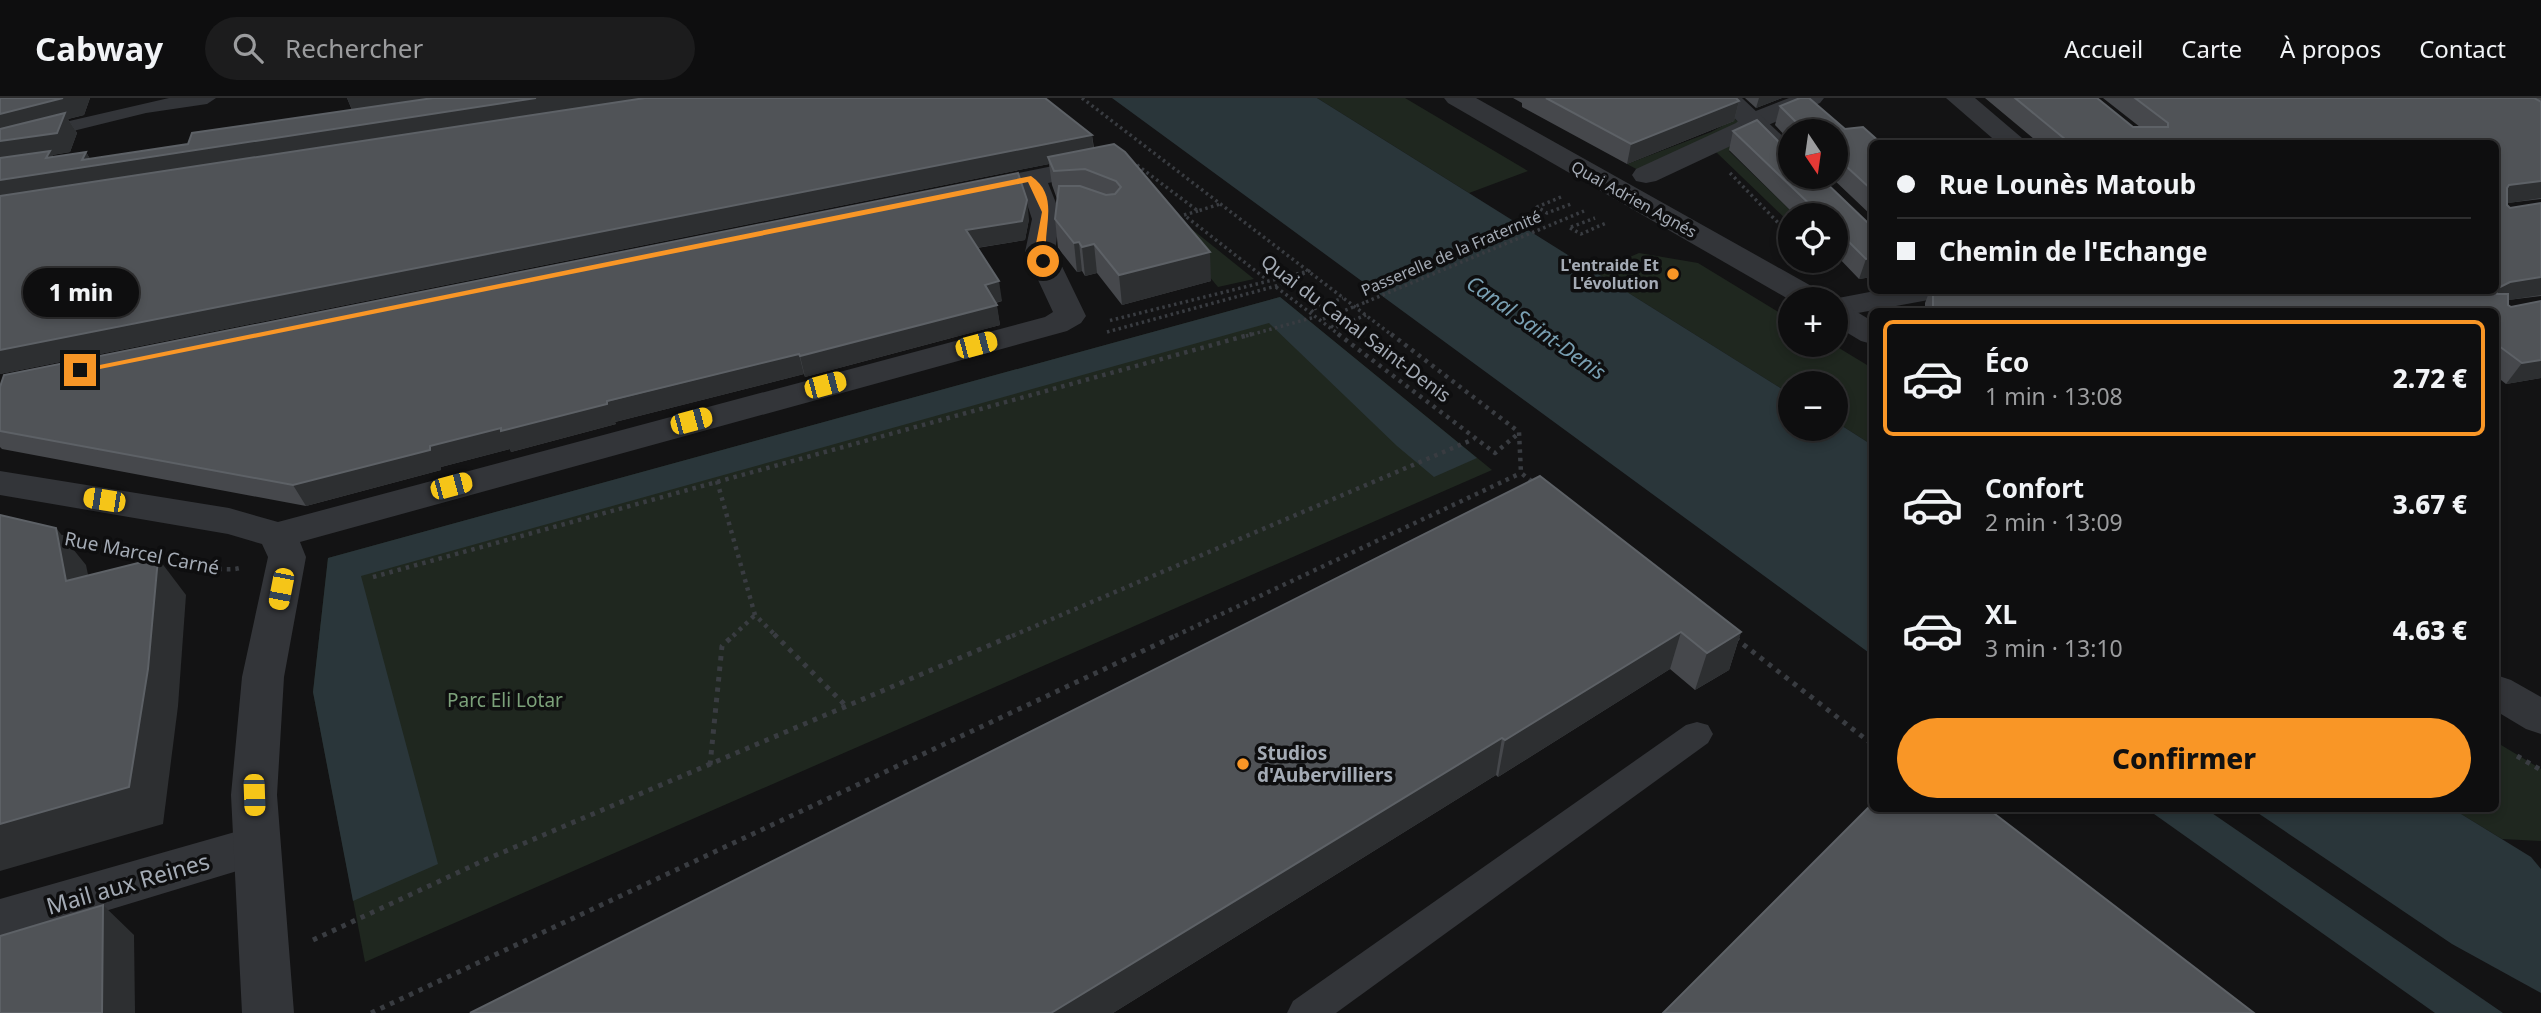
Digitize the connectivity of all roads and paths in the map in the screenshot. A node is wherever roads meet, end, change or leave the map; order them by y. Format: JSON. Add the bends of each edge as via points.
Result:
{"nodes":[{"id":1,"x":207,"y":98,"type":"edge"},
{"id":2,"x":1082,"y":98,"type":"edge"},
{"id":3,"x":1457,"y":98,"type":"edge"},
{"id":4,"x":1727,"y":98,"type":"edge"},
{"id":5,"x":1811,"y":98,"type":"edge"},
{"id":6,"x":1959,"y":98,"type":"edge"},
{"id":7,"x":1752,"y":122,"type":"junction"},
{"id":8,"x":1092,"y":137,"type":"edge"},
{"id":9,"x":2011,"y":140,"type":"edge"},
{"id":10,"x":0,"y":143,"type":"edge"},
{"id":11,"x":1778,"y":146,"type":"edge"},
{"id":12,"x":1706,"y":147,"type":"junction"},
{"id":13,"x":1122,"y":160,"type":"junction"},
{"id":14,"x":1646,"y":175,"type":"dead end"},
{"id":15,"x":1031,"y":179,"type":"junction"},
{"id":16,"x":1562,"y":197,"type":"dead end"},
{"id":17,"x":935,"y":198,"type":"edge"},
{"id":18,"x":1576,"y":202,"type":"dead end"},
{"id":19,"x":1221,"y":204,"type":"junction"},
{"id":20,"x":1588,"y":209,"type":"dead end"},
{"id":21,"x":1198,"y":211,"type":"junction"},
{"id":22,"x":1600,"y":216,"type":"dead end"},
{"id":23,"x":1778,"y":222,"type":"edge"},
{"id":24,"x":1570,"y":228,"type":"dead end"},
{"id":25,"x":1266,"y":280,"type":"junction"},
{"id":26,"x":1790,"y":287,"type":"edge"},
{"id":27,"x":1915,"y":294,"type":"edge"},
{"id":28,"x":1343,"y":298,"type":"junction"},
{"id":29,"x":1848,"y":308,"type":"edge"},
{"id":30,"x":1366,"y":315,"type":"junction"},
{"id":31,"x":1070,"y":316,"type":"junction"},
{"id":32,"x":1315,"y":317,"type":"junction"},
{"id":33,"x":1323,"y":319,"type":"junction"},
{"id":34,"x":1848,"y":319,"type":"edge"},
{"id":35,"x":1869,"y":332,"type":"edge"},
{"id":36,"x":1520,"y":432,"type":"junction"},
{"id":37,"x":1475,"y":439,"type":"junction"},
{"id":38,"x":1521,"y":473,"type":"junction"},
{"id":39,"x":717,"y":481,"type":"junction"},
{"id":40,"x":0,"y":484,"type":"edge"},
{"id":41,"x":1540,"y":488,"type":"edge"},
{"id":42,"x":50,"y":536,"type":"edge"},
{"id":43,"x":283,"y":546,"type":"junction"},
{"id":44,"x":373,"y":577,"type":"dead end"},
{"id":45,"x":755,"y":615,"type":"junction"},
{"id":46,"x":1731,"y":635,"type":"edge"},
{"id":47,"x":2499,"y":693,"type":"edge"},
{"id":48,"x":846,"y":706,"type":"junction"},
{"id":49,"x":2541,"y":717,"type":"edge"},
{"id":50,"x":1698,"y":734,"type":"dead end"},
{"id":51,"x":1869,"y":742,"type":"edge"},
{"id":52,"x":710,"y":765,"type":"junction"},
{"id":53,"x":256,"y":846,"type":"junction"},
{"id":54,"x":0,"y":921,"type":"edge"},
{"id":55,"x":264,"y":963,"type":"junction"},
{"id":56,"x":1324,"y":1008,"type":"edge"},
{"id":57,"x":268,"y":1013,"type":"edge"},
{"id":58,"x":372,"y":1013,"type":"edge"}],
"edges":[{"from":1,"to":10,"type":"lane","via":[[146,107]]},
{"from":2,"to":19,"type":"path","name":"Quai du Canal Saint-Denis"},
{"from":3,"to":26,"type":"street","name":"Quai Adrien Agnés"},
{"from":4,"to":7,"type":"street"},
{"from":5,"to":7,"type":"street"},
{"from":6,"to":9,"type":"street"},
{"from":7,"to":11,"type":"street"},
{"from":7,"to":12,"type":"street"},
{"from":8,"to":13,"type":"street"},
{"from":12,"to":14,"type":"street"},
{"from":12,"to":23,"type":"path"},
{"from":13,"to":15,"type":"street"},
{"from":13,"to":21,"type":"path","via":[[1134,163]]},
{"from":15,"to":17,"type":"street"},
{"from":15,"to":31,"type":"street","via":[[1055,206],[1039,249],[1067,301]]},
{"from":16,"to":18,"type":"path","name":"Passerelle de la Fraternité","via":[[1536,207],[1547,213]]},
{"from":19,"to":21,"type":"path"},
{"from":19,"to":28,"type":"path","name":"Quai du Canal Saint-Denis"},
{"from":20,"to":33,"type":"path","name":"Passerelle de la Fraternité","bridge":true},
{"from":21,"to":25,"type":"path","name":"Quai du Canal Saint-Denis","via":[[1184,215]]},
{"from":22,"to":24,"type":"path","name":"Passerelle de la Fraternité"},
{"from":25,"to":31,"type":"path","via":[[1099,323]]},
{"from":25,"to":32,"type":"path","name":"Quai du Canal Saint-Denis"},
{"from":27,"to":29,"type":"street"},
{"from":28,"to":30,"type":"path","name":"Quai du Canal Saint-Denis"},
{"from":28,"to":33,"type":"path","name":"Passerelle de la Fraternité","via":[[1311,310]]},
{"from":30,"to":33,"type":"path","name":"Passerelle de la Fraternité","via":[[1334,328]]},
{"from":30,"to":36,"type":"path","name":"Quai du Canal Saint-Denis"},
{"from":31,"to":43,"type":"street","via":[[1056,324],[358,511]]},
{"from":32,"to":37,"type":"path","name":"Quai du Canal Saint-Denis"},
{"from":32,"to":39,"type":"path"},
{"from":34,"to":35,"type":"street"},
{"from":36,"to":37,"type":"path","name":"Quai du Canal Saint-Denis","via":[[1495,453]]},
{"from":36,"to":38,"type":"path"},
{"from":37,"to":48,"type":"path"},
{"from":38,"to":41,"type":"path"},
{"from":38,"to":58,"type":"path"},
{"from":39,"to":44,"type":"path"},
{"from":39,"to":45,"type":"path"},
{"from":40,"to":43,"type":"street","via":[[229,521]]},
{"from":42,"to":43,"type":"path","name":"Rue Marcel Carné","via":[[230,570]]},
{"from":43,"to":53,"type":"street","via":[[263,677],[254,795]]},
{"from":45,"to":48,"type":"path"},
{"from":45,"to":52,"type":"path","via":[[722,646]]},
{"from":46,"to":51,"type":"path"},
{"from":47,"to":49,"type":"street"},
{"from":48,"to":52,"type":"path"},
{"from":50,"to":56,"type":"lane"},
{"from":52,"to":55,"type":"path","via":[[487,859]]},
{"from":53,"to":54,"type":"street","name":"Mail aux Reines"},
{"from":53,"to":55,"type":"street"},
{"from":55,"to":57,"type":"street"}]}
